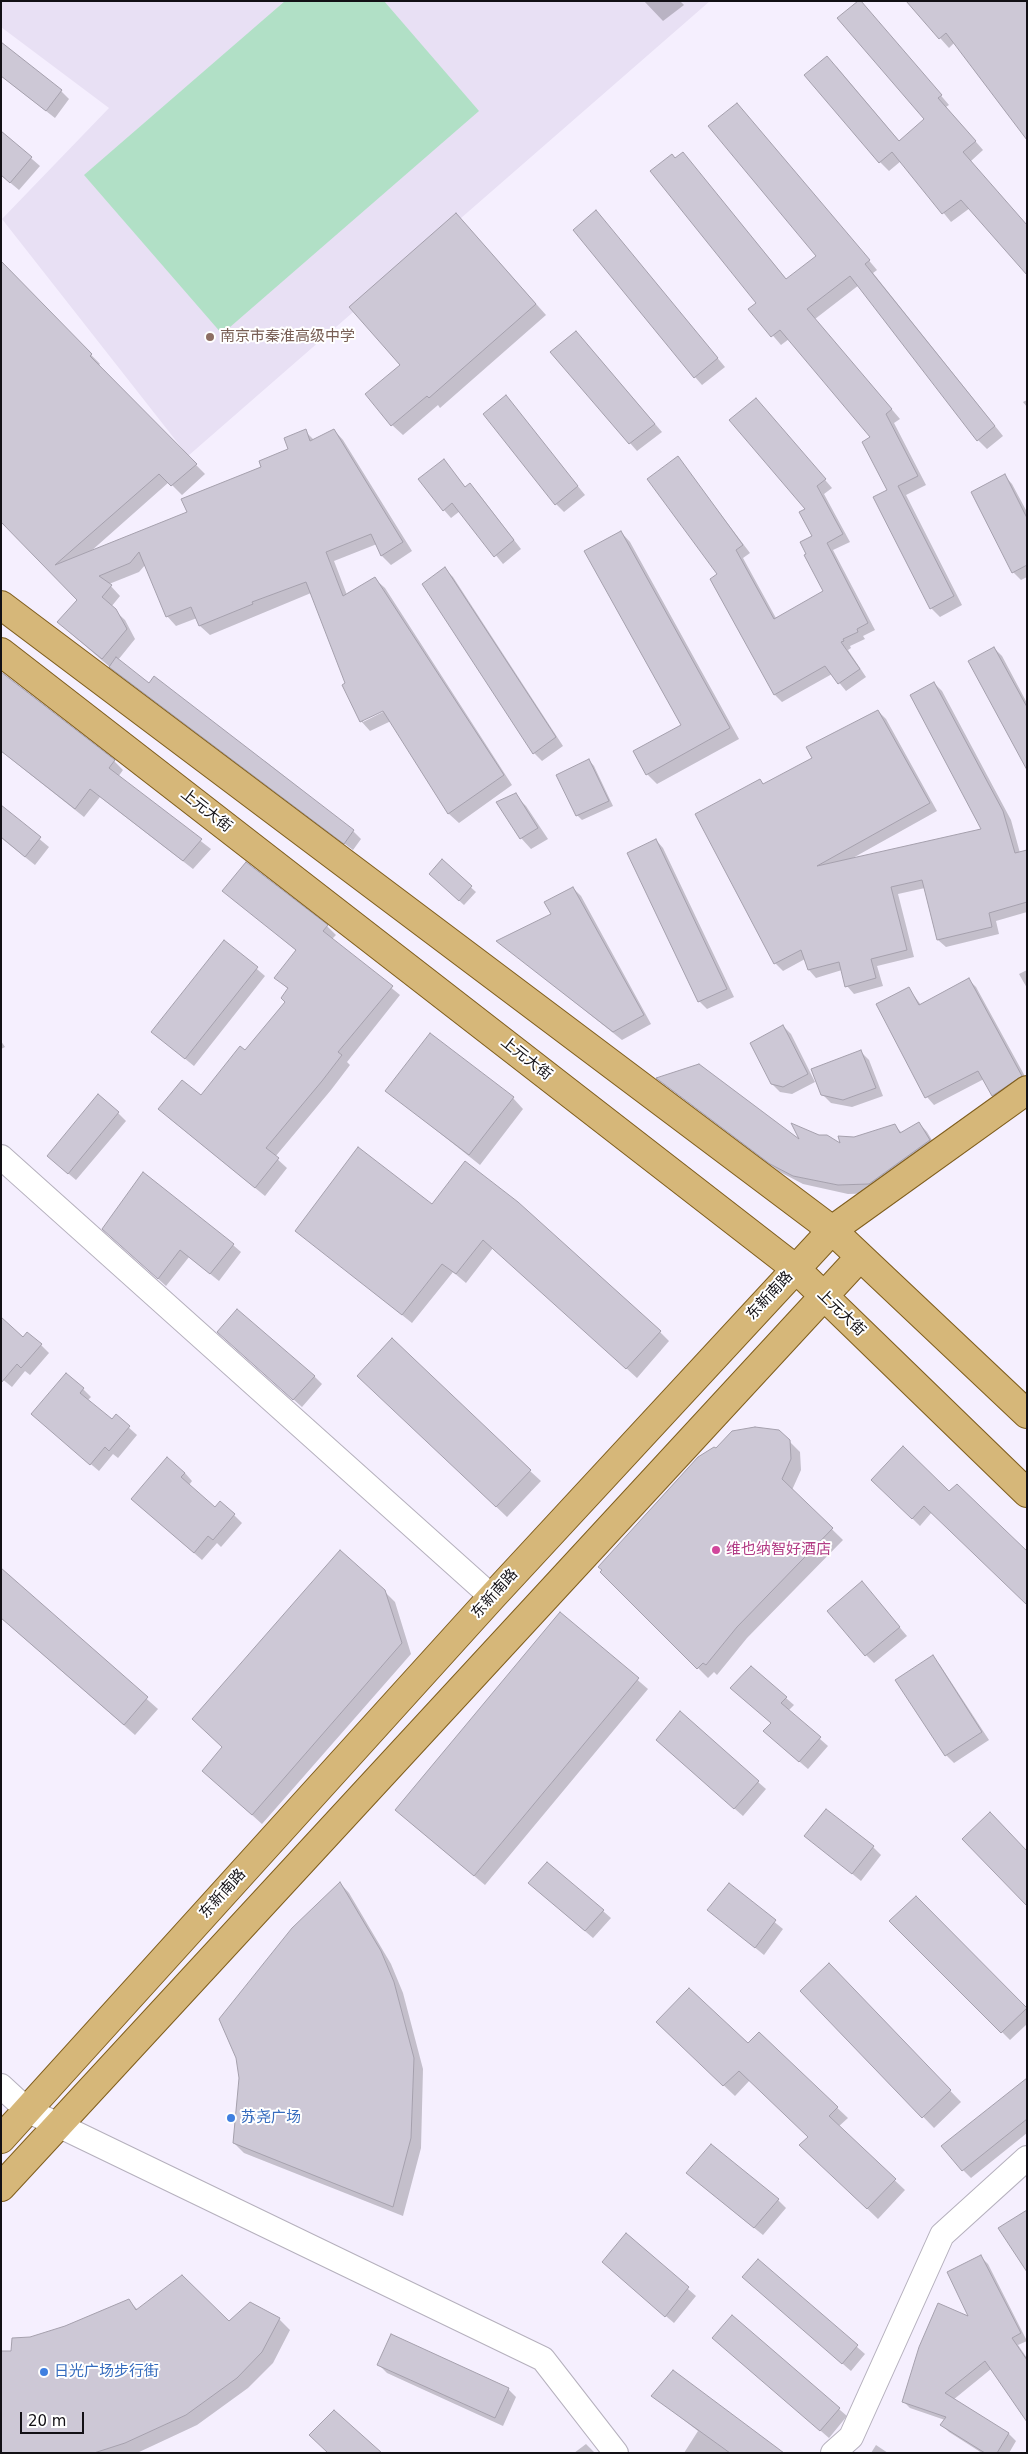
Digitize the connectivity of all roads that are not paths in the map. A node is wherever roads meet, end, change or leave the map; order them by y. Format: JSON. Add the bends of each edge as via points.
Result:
{"nodes":[{"id":1,"x":1,"y":605,"type":"edge"},
{"id":2,"x":1,"y":652,"type":"edge"},
{"id":3,"x":1027,"y":1090,"type":"edge"},
{"id":4,"x":1,"y":1157,"type":"edge"},
{"id":5,"x":832,"y":1230,"type":"junction"},
{"id":6,"x":860,"y":1257,"type":"junction"},
{"id":7,"x":796,"y":1269,"type":"junction"},
{"id":8,"x":823,"y":1295,"type":"junction"},
{"id":9,"x":1027,"y":1414,"type":"edge"},
{"id":10,"x":1027,"y":1493,"type":"edge"},
{"id":11,"x":492,"y":1597,"type":"junction"},
{"id":12,"x":1,"y":2086,"type":"edge"},
{"id":13,"x":27,"y":2110,"type":"junction"},
{"id":14,"x":57,"y":2125,"type":"junction"},
{"id":15,"x":1,"y":2139,"type":"edge"},
{"id":16,"x":1027,"y":2158,"type":"edge"},
{"id":17,"x":1,"y":2187,"type":"edge"},
{"id":18,"x":616,"y":2453,"type":"edge"},
{"id":19,"x":833,"y":2453,"type":"edge"}],
"edges":[{"from":1,"to":5,"type":"main road"},
{"from":2,"to":7,"type":"main road","name":"上元大街"},
{"from":3,"to":5,"type":"main road","name":"东新南路"},
{"from":4,"to":11,"type":"street"},
{"from":5,"to":6,"type":"main road"},
{"from":5,"to":7,"type":"main road","name":"东新南路"},
{"from":6,"to":8,"type":"main road"},
{"from":6,"to":9,"type":"main road"},
{"from":7,"to":8,"type":"main road","name":"上元大街"},
{"from":7,"to":11,"type":"main road","name":"东新南路"},
{"from":8,"to":10,"type":"main road","name":"上元大街"},
{"from":8,"to":14,"type":"main road"},
{"from":11,"to":13,"type":"main road","name":"东新南路"},
{"from":12,"to":13,"type":"street"},
{"from":13,"to":14,"type":"street"},
{"from":13,"to":15,"type":"main road","name":"东新南路"},
{"from":14,"to":17,"type":"main road"},
{"from":14,"to":18,"type":"street","via":[[543,2359]]},
{"from":16,"to":19,"type":"street","via":[[942,2235],[851,2437]]}]}
